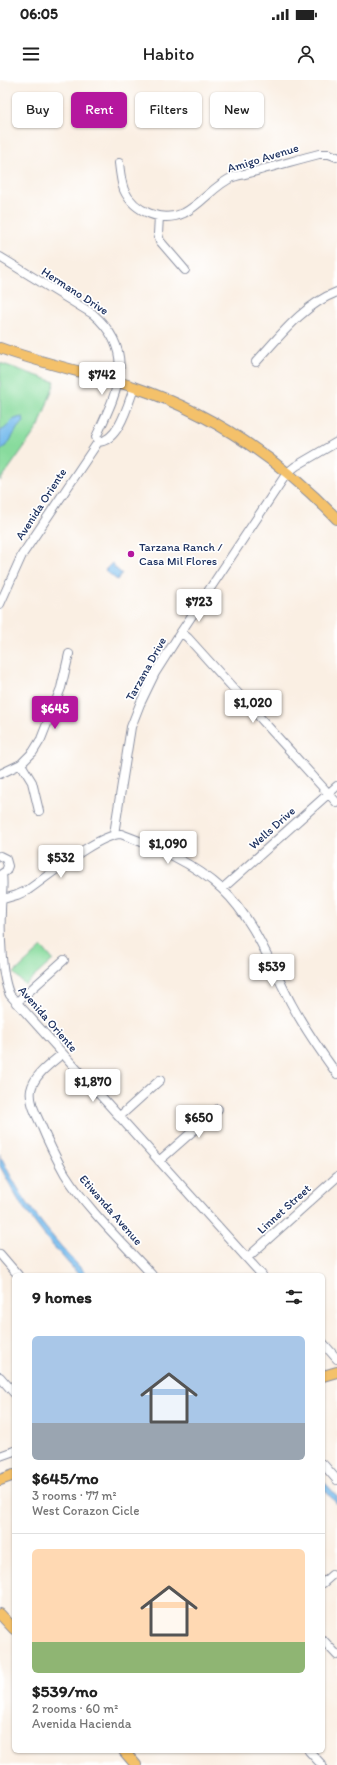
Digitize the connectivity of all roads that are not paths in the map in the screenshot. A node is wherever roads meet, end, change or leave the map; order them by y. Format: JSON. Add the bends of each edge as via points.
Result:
{"nodes":[{"id":1,"x":337,"y":157,"type":"edge"},
{"id":2,"x":119,"y":163,"type":"dead end"},
{"id":3,"x":159,"y":216,"type":"junction"},
{"id":4,"x":0,"y":256,"type":"edge"},
{"id":5,"x":185,"y":270,"type":"dead end"},
{"id":6,"x":337,"y":292,"type":"edge"},
{"id":7,"x":0,"y":348,"type":"edge"},
{"id":8,"x":256,"y":362,"type":"dead end"},
{"id":9,"x":118,"y":383,"type":"junction"},
{"id":10,"x":134,"y":388,"type":"junction"},
{"id":11,"x":98,"y":442,"type":"junction"},
{"id":12,"x":337,"y":442,"type":"edge"},
{"id":13,"x":287,"y":473,"type":"junction"},
{"id":14,"x":337,"y":519,"type":"edge"},
{"id":15,"x":0,"y":604,"type":"edge"},
{"id":16,"x":181,"y":632,"type":"junction"},
{"id":17,"x":69,"y":654,"type":"dead end"},
{"id":18,"x":21,"y":764,"type":"junction"},
{"id":19,"x":0,"y":774,"type":"edge"},
{"id":20,"x":337,"y":786,"type":"edge"},
{"id":21,"x":328,"y":793,"type":"junction"},
{"id":22,"x":337,"y":803,"type":"edge"},
{"id":23,"x":39,"y":810,"type":"dead end"},
{"id":24,"x":114,"y":834,"type":"junction"},
{"id":25,"x":0,"y":856,"type":"edge"},
{"id":26,"x":1,"y":874,"type":"edge"},
{"id":27,"x":222,"y":889,"type":"junction"},
{"id":28,"x":1,"y":900,"type":"edge"},
{"id":29,"x":64,"y":960,"type":"dead end"},
{"id":30,"x":16,"y":1003,"type":"junction"},
{"id":31,"x":62,"y":1054,"type":"junction"},
{"id":32,"x":337,"y":1074,"type":"edge"},
{"id":33,"x":160,"y":1080,"type":"dead end"},
{"id":34,"x":218,"y":1109,"type":"dead end"},
{"id":35,"x":119,"y":1117,"type":"junction"},
{"id":36,"x":196,"y":1117,"type":"dead end"},
{"id":37,"x":202,"y":1123,"type":"junction"},
{"id":38,"x":159,"y":1162,"type":"junction"},
{"id":39,"x":337,"y":1177,"type":"edge"},
{"id":40,"x":0,"y":1254,"type":"edge"},
{"id":41,"x":247,"y":1258,"type":"junction"},
{"id":42,"x":16,"y":1273,"type":"edge"},
{"id":43,"x":150,"y":1273,"type":"edge"},
{"id":44,"x":260,"y":1273,"type":"edge"},
{"id":45,"x":325,"y":1345,"type":"edge"},
{"id":46,"x":337,"y":1359,"type":"edge"},
{"id":47,"x":337,"y":1372,"type":"edge"},
{"id":48,"x":325,"y":1375,"type":"edge"},
{"id":49,"x":0,"y":1377,"type":"edge"},
{"id":50,"x":12,"y":1391,"type":"edge"},
{"id":51,"x":12,"y":1452,"type":"edge"},
{"id":52,"x":0,"y":1456,"type":"edge"},
{"id":53,"x":325,"y":1466,"type":"edge"},
{"id":54,"x":12,"y":1476,"type":"edge"},
{"id":55,"x":0,"y":1480,"type":"edge"},
{"id":56,"x":337,"y":1480,"type":"edge"},
{"id":57,"x":332,"y":1575,"type":"dead end"},
{"id":58,"x":325,"y":1581,"type":"edge"},
{"id":59,"x":0,"y":1614,"type":"edge"},
{"id":60,"x":12,"y":1627,"type":"edge"},
{"id":61,"x":325,"y":1642,"type":"edge"},
{"id":62,"x":337,"y":1655,"type":"edge"},
{"id":63,"x":126,"y":1753,"type":"edge"},
{"id":64,"x":311,"y":1753,"type":"edge"},
{"id":65,"x":136,"y":1765,"type":"edge"},
{"id":66,"x":322,"y":1765,"type":"edge"}],
"edges":[{"from":1,"to":3,"type":"street","name":"Amigo Avenue","via":[[319,154],[234,177],[219,185],[183,213]]},
{"from":2,"to":3,"type":"street","name":"Amigo Avenue","via":[[128,198],[146,213]]},
{"from":3,"to":5,"type":"street","via":[[160,241]]},
{"from":4,"to":9,"type":"street","name":"Hermano Drive","via":[[105,324],[118,348]]},
{"from":6,"to":8,"type":"street","via":[[302,314]]},
{"from":7,"to":9,"type":"main road"},
{"from":9,"to":10,"type":"main road"},
{"from":9,"to":11,"type":"street","name":"Avenida Oriente","via":[[96,437]]},
{"from":10,"to":11,"type":"street","name":"Avenida Oriente","via":[[116,432]]},
{"from":10,"to":13,"type":"main road","via":[[181,406],[215,423]]},
{"from":11,"to":15,"type":"street","name":"Avenida Oriente","via":[[22,554]]},
{"from":12,"to":13,"type":"street","name":"Tarzana Drive"},
{"from":13,"to":14,"type":"main road"},
{"from":13,"to":16,"type":"street","name":"Tarzana Drive"},
{"from":16,"to":21,"type":"street"},
{"from":16,"to":24,"type":"street","name":"Tarzana Drive","via":[[155,673],[131,727]]},
{"from":17,"to":18,"type":"street","via":[[61,688],[41,739]]},
{"from":18,"to":19,"type":"street"},
{"from":18,"to":23,"type":"street","via":[[32,782]]},
{"from":20,"to":21,"type":"street","name":"Wells Drive"},
{"from":21,"to":22,"type":"street"},
{"from":21,"to":27,"type":"street","name":"Wells Drive"},
{"from":24,"to":27,"type":"street","via":[[121,834],[190,865]]},
{"from":24,"to":28,"type":"street","via":[[93,844],[28,890]]},
{"from":25,"to":26,"type":"street","name":"Avenida Oriente","via":[[6,859],[8,864],[8,869]]},
{"from":26,"to":28,"type":"street","name":"Avenida Oriente","via":[[4,888]]},
{"from":27,"to":32,"type":"street","via":[[250,924],[292,1007]]},
{"from":28,"to":30,"type":"street","name":"Avenida Oriente","via":[[4,979]]},
{"from":29,"to":30,"type":"street"},
{"from":30,"to":31,"type":"street","name":"Avenida Oriente"},
{"from":31,"to":35,"type":"street","name":"Avenida Oriente"},
{"from":31,"to":43,"type":"street","name":"Etiwanda Avenue","via":[[38,1075],[34,1082],[31,1092],[33,1108],[47,1141],[82,1197]]},
{"from":33,"to":35,"type":"street"},
{"from":34,"to":37,"type":"street"},
{"from":35,"to":38,"type":"street","name":"Avenida Oriente"},
{"from":36,"to":37,"type":"street"},
{"from":37,"to":38,"type":"street"},
{"from":38,"to":41,"type":"street","name":"Avenida Oriente"},
{"from":39,"to":41,"type":"street","name":"Linnet Street"},
{"from":40,"to":42,"type":"street"},
{"from":41,"to":44,"type":"street","name":"Avenida Oriente"},
{"from":45,"to":46,"type":"street"},
{"from":47,"to":48,"type":"main road"},
{"from":49,"to":50,"type":"street"},
{"from":51,"to":52,"type":"street"},
{"from":53,"to":56,"type":"street"},
{"from":54,"to":55,"type":"main road"},
{"from":57,"to":58,"type":"street"},
{"from":59,"to":60,"type":"main road"},
{"from":61,"to":62,"type":"street"},
{"from":63,"to":65,"type":"main road"},
{"from":64,"to":66,"type":"street"}]}
